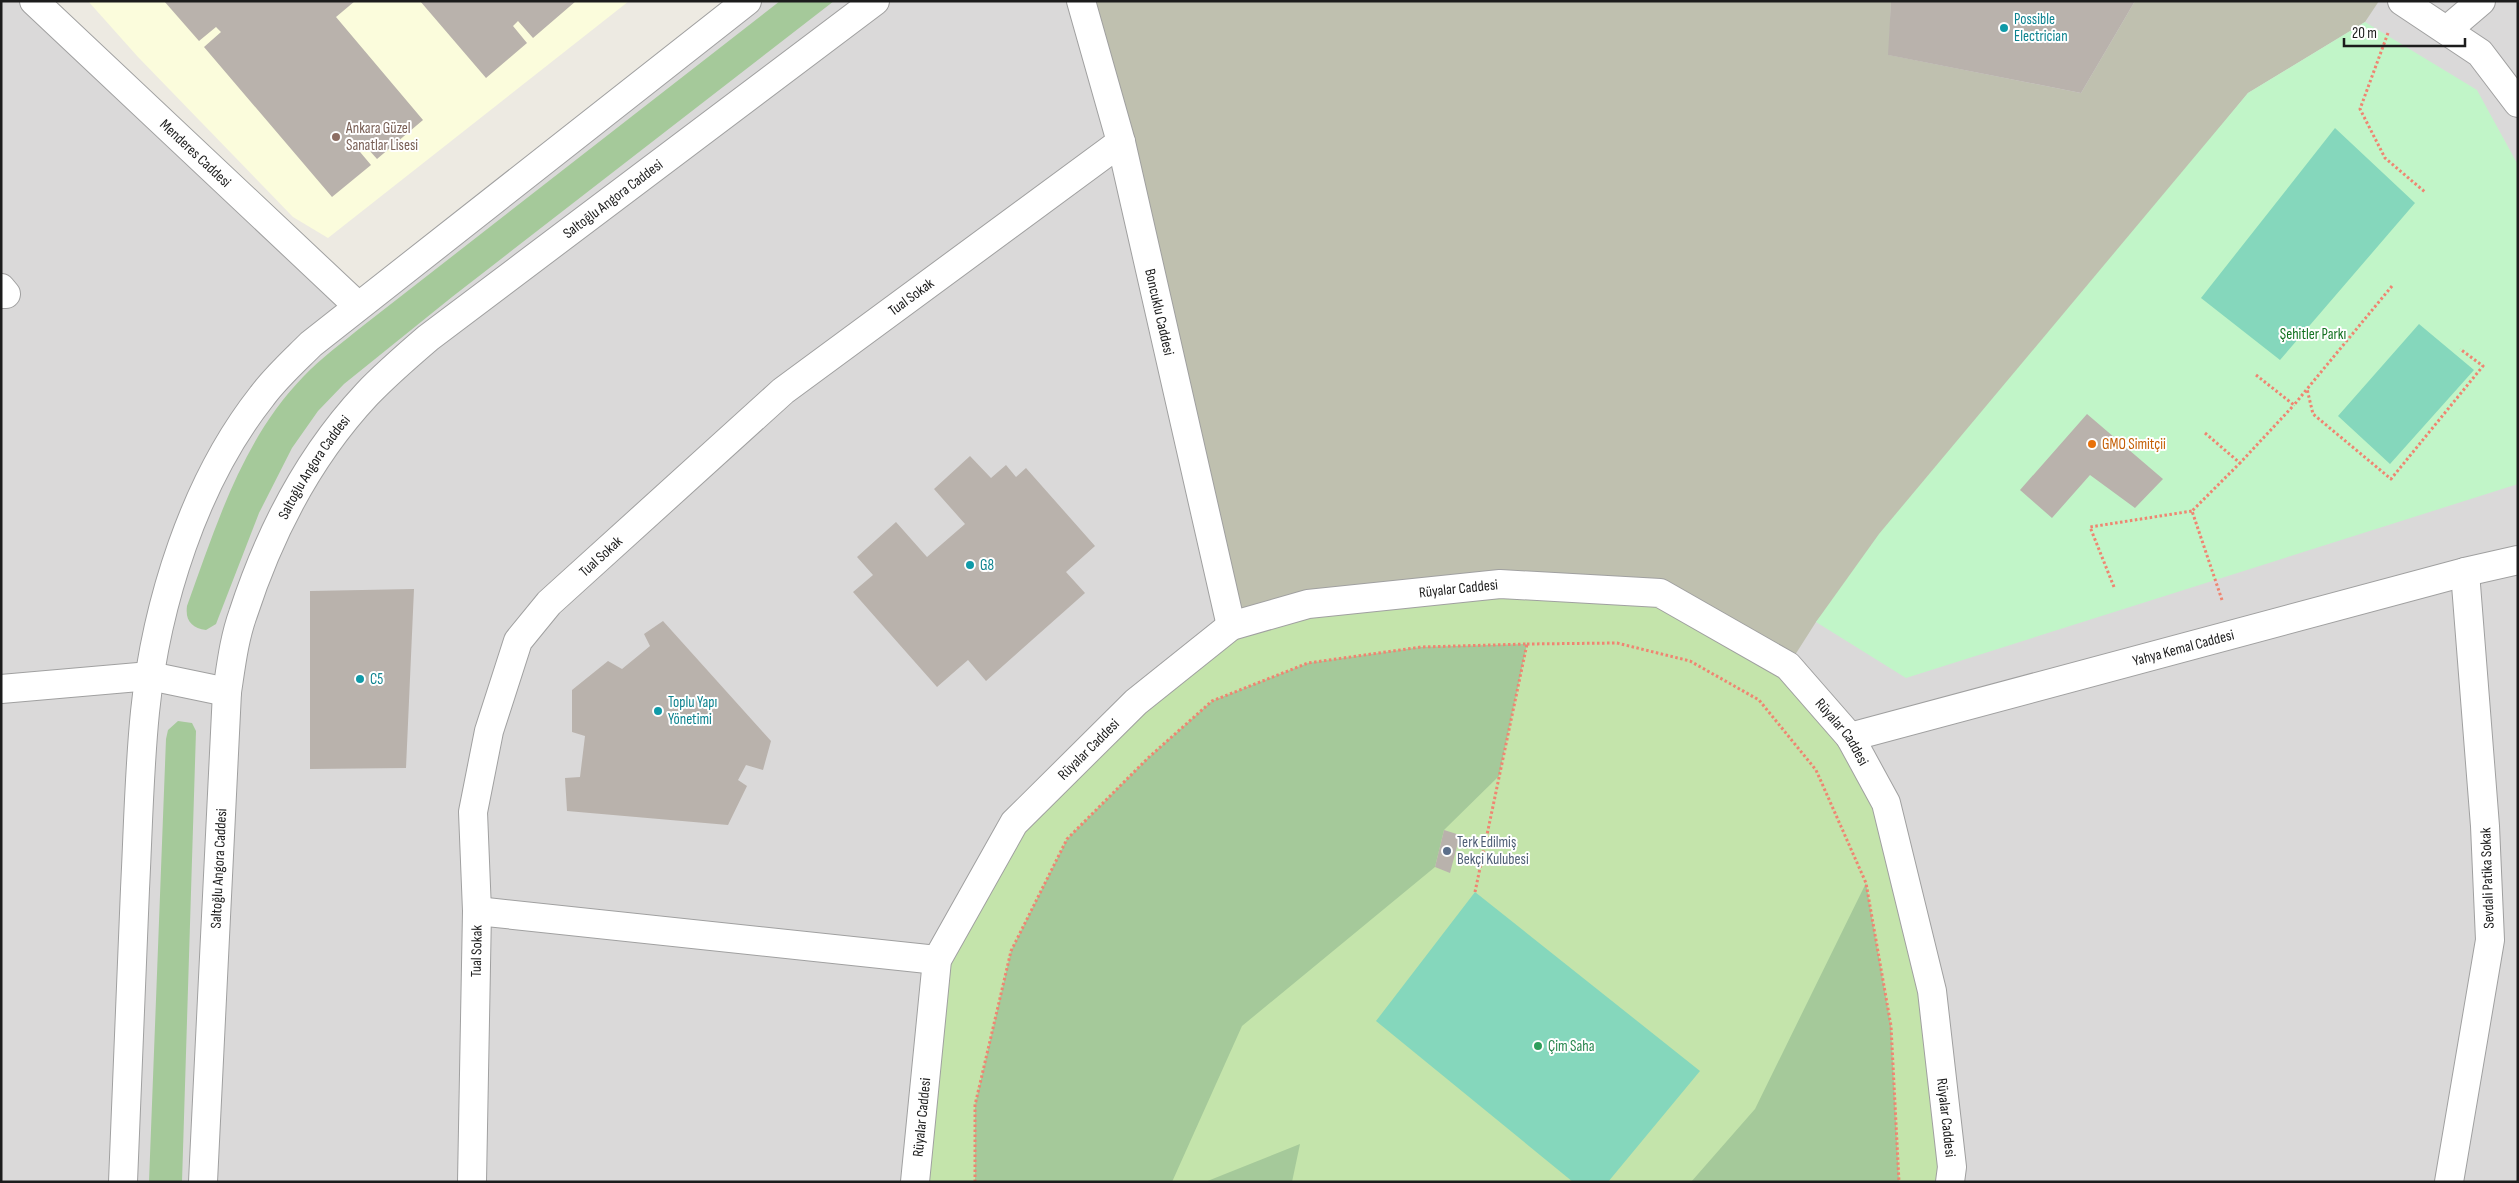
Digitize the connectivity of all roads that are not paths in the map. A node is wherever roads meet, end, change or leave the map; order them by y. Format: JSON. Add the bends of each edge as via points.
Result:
{"nodes":[{"id":1,"x":34,"y":1,"type":"edge"},
{"id":2,"x":747,"y":1,"type":"edge"},
{"id":3,"x":875,"y":1,"type":"edge"},
{"id":4,"x":1081,"y":1,"type":"edge"},
{"id":5,"x":2402,"y":1,"type":"edge"},
{"id":6,"x":2481,"y":1,"type":"edge"},
{"id":7,"x":2447,"y":30,"type":"junction"},
{"id":8,"x":2513,"y":84,"type":"edge"},
{"id":9,"x":1121,"y":142,"type":"junction"},
{"id":10,"x":1,"y":288,"type":"edge"},
{"id":11,"x":1,"y":294,"type":"edge"},
{"id":12,"x":358,"y":306,"type":"junction"},
{"id":13,"x":2518,"y":560,"type":"edge"},
{"id":14,"x":2465,"y":572,"type":"junction"},
{"id":15,"x":1230,"y":626,"type":"junction"},
{"id":16,"x":150,"y":676,"type":"junction"},
{"id":17,"x":1,"y":689,"type":"edge"},
{"id":18,"x":227,"y":692,"type":"junction"},
{"id":19,"x":1850,"y":738,"type":"junction"},
{"id":20,"x":477,"y":911,"type":"junction"},
{"id":21,"x":938,"y":960,"type":"junction"},
{"id":22,"x":123,"y":1182,"type":"edge"},
{"id":23,"x":203,"y":1182,"type":"edge"},
{"id":24,"x":472,"y":1182,"type":"edge"},
{"id":25,"x":915,"y":1182,"type":"edge"},
{"id":26,"x":1950,"y":1182,"type":"edge"},
{"id":27,"x":2449,"y":1182,"type":"edge"}],
"edges":[{"from":1,"to":12,"type":"street","name":"Menderes Caddesi"},
{"from":2,"to":12,"type":"street"},
{"from":3,"to":18,"type":"street","name":"Saltoğlu Angora Caddesi","via":[[428,338],[367,394],[317,456],[275,530],[242,615]]},
{"from":4,"to":9,"type":"street","name":"Boncuklu Caddesi"},
{"from":5,"to":7,"type":"street"},
{"from":6,"to":7,"type":"street"},
{"from":7,"to":8,"type":"street","via":[[2480,52]]},
{"from":9,"to":15,"type":"street","name":"Boncuklu Caddesi"},
{"from":9,"to":20,"type":"street","name":"Tual Sokak","via":[[783,391],[549,603],[518,641],[489,731],[473,812]]},
{"from":10,"to":11,"type":"street","via":[[6,294]]},
{"from":12,"to":16,"type":"street","via":[[311,344],[262,396],[221,460],[179,556],[160,620]]},
{"from":13,"to":14,"type":"street","name":"Yahya Kemal Caddesi"},
{"from":14,"to":19,"type":"street","name":"Yahya Kemal Caddesi"},
{"from":14,"to":27,"type":"street","name":"Sevdali Patika Sokak","via":[[2485,826],[2490,940]]},
{"from":15,"to":19,"type":"street","name":"Rüyalar Caddesi","via":[[1308,604],[1500,584],[1660,593],[1788,666]]},
{"from":15,"to":21,"type":"street","name":"Rüyalar Caddesi","via":[[1136,702],[1014,823]]},
{"from":16,"to":17,"type":"street"},
{"from":16,"to":18,"type":"street"},
{"from":16,"to":22,"type":"street","via":[[139,809]]},
{"from":18,"to":23,"type":"street","name":"Saltoğlu Angora Caddesi"},
{"from":19,"to":26,"type":"street","name":"Rüyalar Caddesi","via":[[1886,803],[1932,991],[1952,1167]]},
{"from":20,"to":21,"type":"street"},
{"from":20,"to":24,"type":"street","name":"Tual Sokak"},
{"from":21,"to":25,"type":"street","name":"Rüyalar Caddesi"}]}
